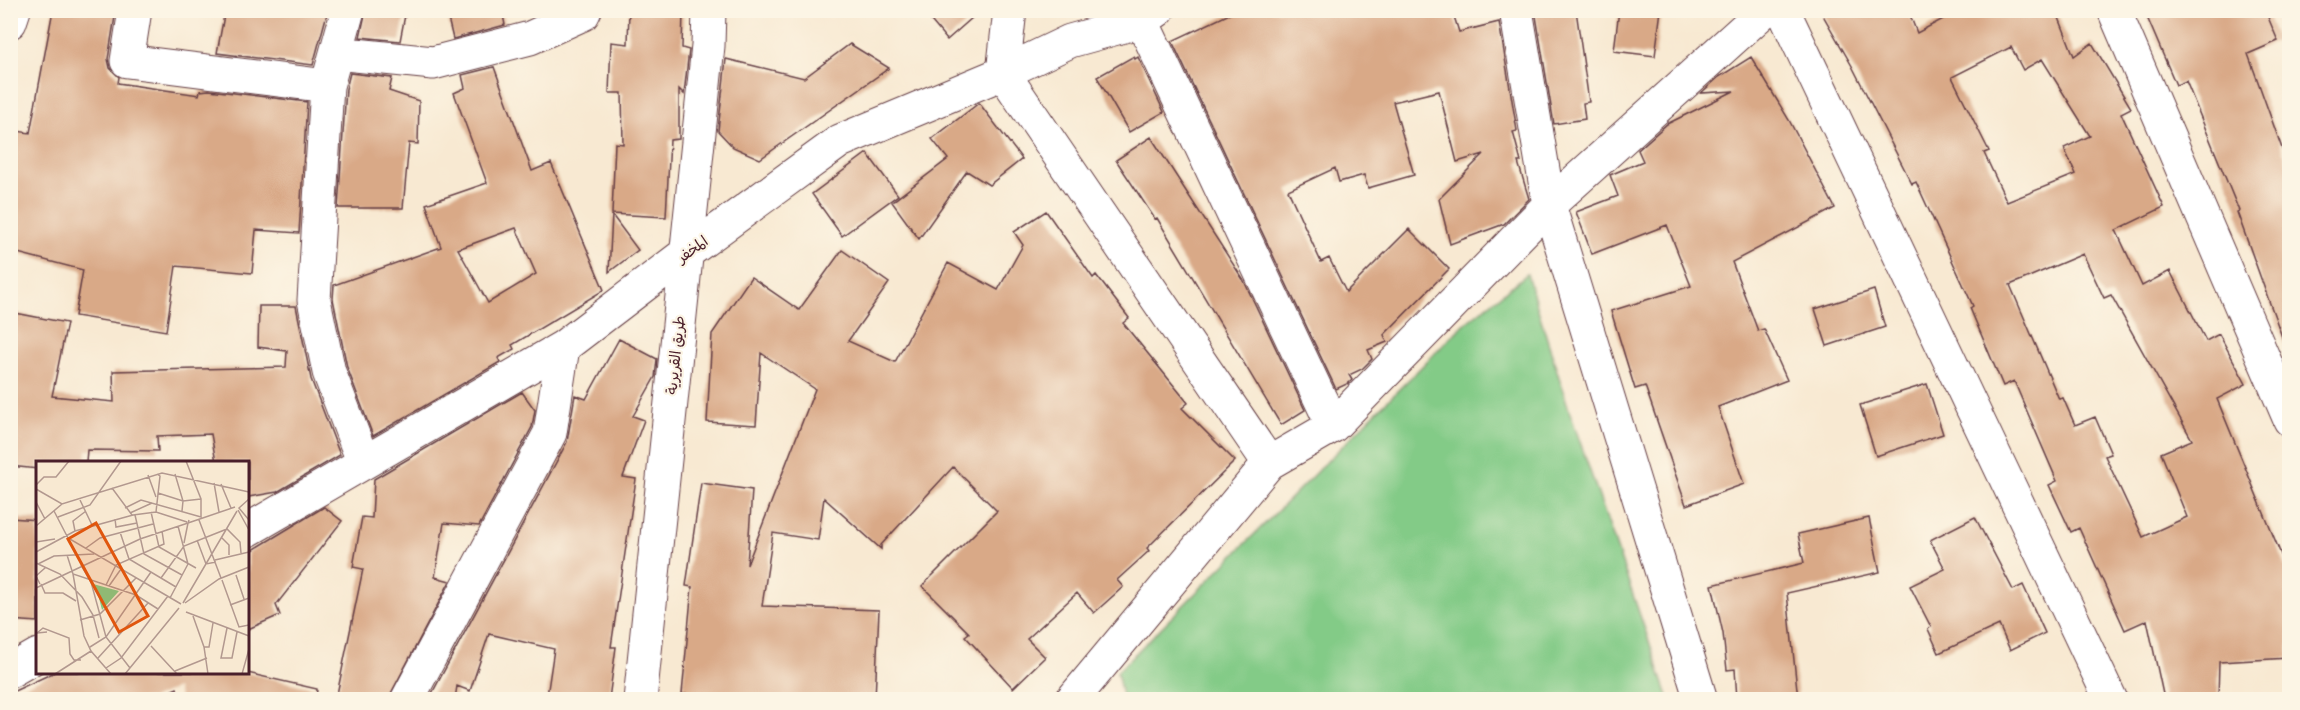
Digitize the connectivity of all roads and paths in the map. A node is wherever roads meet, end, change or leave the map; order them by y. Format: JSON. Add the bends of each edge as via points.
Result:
{"nodes":[{"id":1,"x":14,"y":10,"type":"edge"},
{"id":2,"x":135,"y":10,"type":"edge"},
{"id":3,"x":348,"y":10,"type":"edge"},
{"id":4,"x":585,"y":10,"type":"edge"},
{"id":5,"x":709,"y":10,"type":"edge"},
{"id":6,"x":1010,"y":10,"type":"edge"},
{"id":7,"x":1516,"y":10,"type":"edge"},
{"id":8,"x":1765,"y":10,"type":"edge"},
{"id":9,"x":1783,"y":10,"type":"edge"},
{"id":10,"x":2114,"y":10,"type":"edge"},
{"id":11,"x":1150,"y":16,"type":"edge"},
{"id":12,"x":10,"y":22,"type":"edge"},
{"id":13,"x":336,"y":53,"type":"junction"},
{"id":14,"x":1003,"y":73,"type":"junction"},
{"id":15,"x":327,"y":86,"type":"junction"},
{"id":16,"x":1550,"y":205,"type":"junction"},
{"id":17,"x":685,"y":254,"type":"junction"},
{"id":18,"x":563,"y":347,"type":"junction"},
{"id":19,"x":2289,"y":420,"type":"edge"},
{"id":20,"x":1334,"y":426,"type":"junction"},
{"id":21,"x":363,"y":461,"type":"junction"},
{"id":22,"x":1269,"y":464,"type":"junction"},
{"id":23,"x":249,"y":529,"type":"edge"},
{"id":24,"x":36,"y":656,"type":"edge"},
{"id":25,"x":10,"y":671,"type":"edge"},
{"id":26,"x":406,"y":699,"type":"edge"},
{"id":27,"x":640,"y":699,"type":"edge"},
{"id":28,"x":1072,"y":699,"type":"edge"},
{"id":29,"x":1701,"y":699,"type":"edge"},
{"id":30,"x":2111,"y":699,"type":"edge"}],
"edges":[{"from":1,"to":12,"type":"street"},
{"from":2,"to":15,"type":"street","via":[[127,61]]},
{"from":3,"to":13,"type":"street"},
{"from":4,"to":13,"type":"street","via":[[584,14],[530,38],[433,63]]},
{"from":5,"to":17,"type":"street","name":"طريق القريرية"},
{"from":6,"to":14,"type":"street"},
{"from":7,"to":16,"type":"street"},
{"from":8,"to":16,"type":"street"},
{"from":9,"to":30,"type":"street"},
{"from":10,"to":19,"type":"street"},
{"from":11,"to":14,"type":"street","name":"المخفر","via":[[1070,41]]},
{"from":11,"to":20,"type":"street"},
{"from":13,"to":15,"type":"street"},
{"from":14,"to":17,"type":"street","name":"المخفر","via":[[840,141]]},
{"from":14,"to":22,"type":"street"},
{"from":15,"to":21,"type":"street","via":[[314,300],[329,372]]},
{"from":16,"to":20,"type":"street"},
{"from":16,"to":29,"type":"street"},
{"from":17,"to":18,"type":"street","name":"المخفر"},
{"from":17,"to":27,"type":"street","name":"طريق القريرية"},
{"from":18,"to":21,"type":"street","name":"المخفر"},
{"from":18,"to":26,"type":"street","via":[[550,434]]},
{"from":20,"to":22,"type":"street"},
{"from":21,"to":23,"type":"street","name":"المخفر"},
{"from":22,"to":28,"type":"street"},
{"from":24,"to":25,"type":"street"}]}
